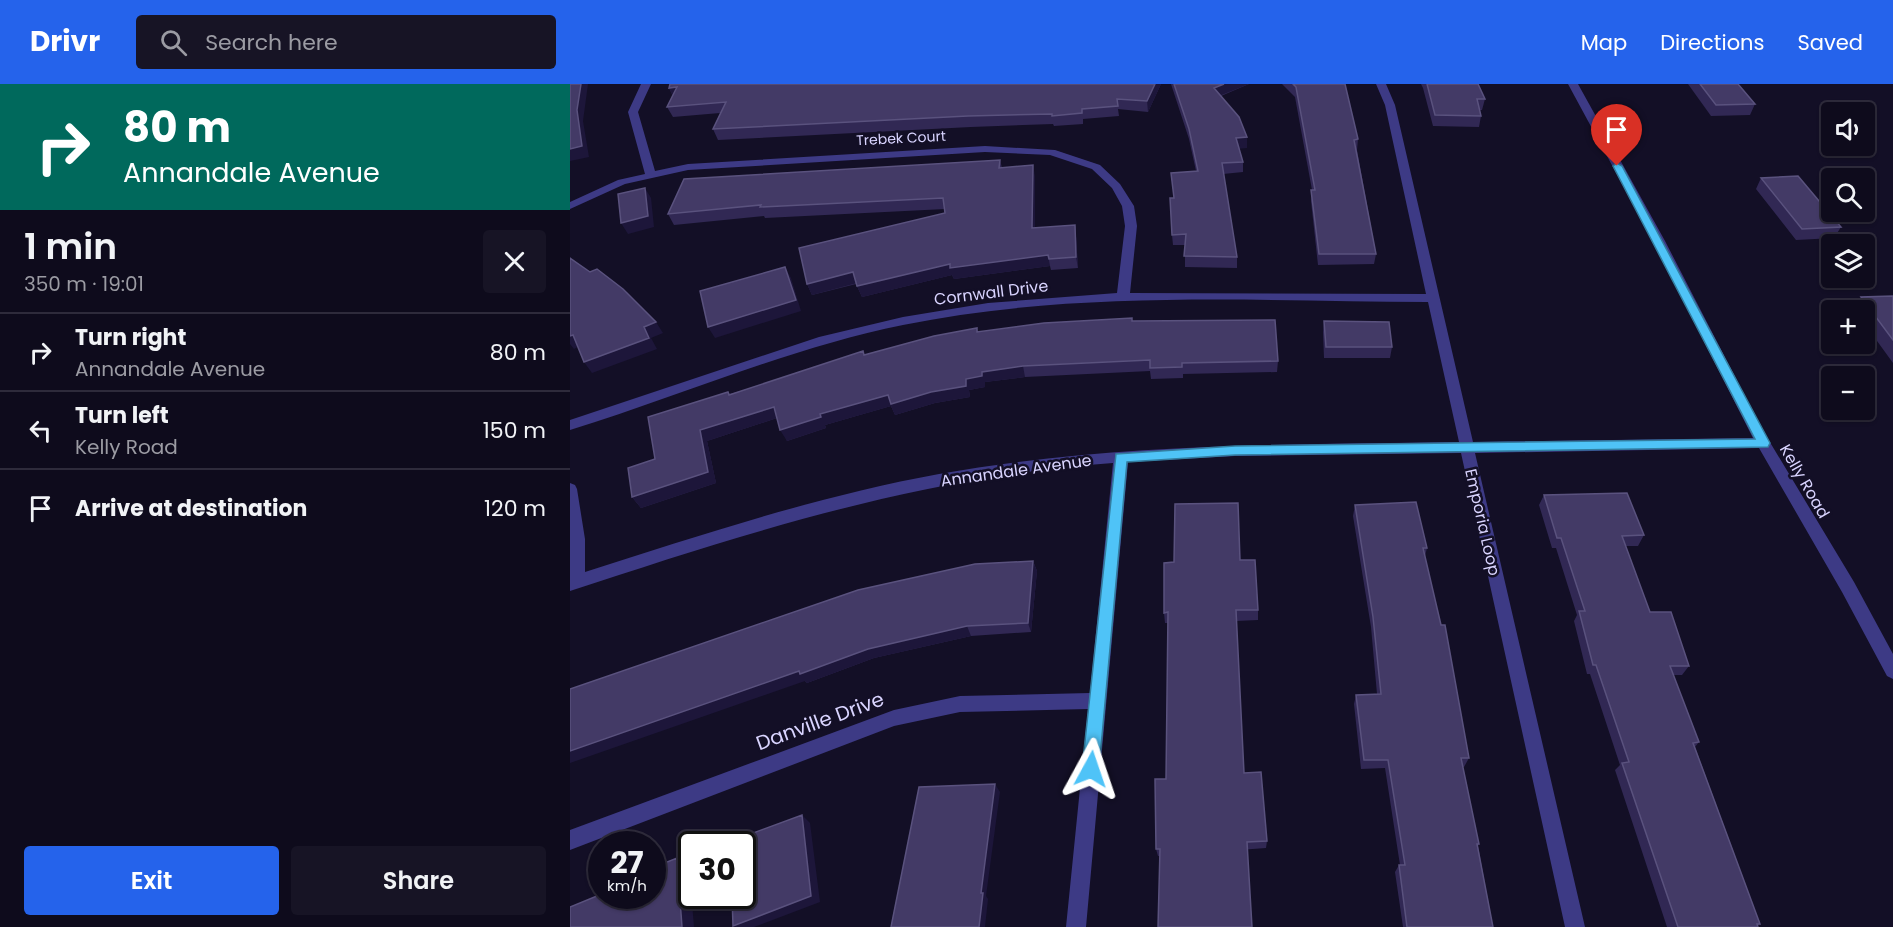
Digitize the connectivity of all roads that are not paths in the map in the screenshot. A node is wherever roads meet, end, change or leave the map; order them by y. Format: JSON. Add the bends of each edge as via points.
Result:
{"nodes":[{"id":1,"x":646,"y":84,"type":"edge"},
{"id":2,"x":1381,"y":84,"type":"edge"},
{"id":3,"x":1573,"y":84,"type":"edge"},
{"id":4,"x":650,"y":173,"type":"junction"},
{"id":5,"x":570,"y":206,"type":"edge"},
{"id":6,"x":1122,"y":297,"type":"junction"},
{"id":7,"x":1432,"y":298,"type":"junction"},
{"id":8,"x":570,"y":425,"type":"edge"},
{"id":9,"x":1764,"y":443,"type":"junction"},
{"id":10,"x":1466,"y":448,"type":"junction"},
{"id":11,"x":1121,"y":457,"type":"junction"},
{"id":12,"x":570,"y":489,"type":"edge"},
{"id":13,"x":574,"y":583,"type":"edge"},
{"id":14,"x":1893,"y":671,"type":"edge"},
{"id":15,"x":1097,"y":701,"type":"junction"},
{"id":16,"x":570,"y":840,"type":"edge"},
{"id":17,"x":1076,"y":927,"type":"edge"},
{"id":18,"x":1575,"y":927,"type":"edge"}],
"edges":[{"from":1,"to":4,"type":"street","via":[[633,112]]},
{"from":2,"to":7,"type":"street","name":"Emporia Loop","via":[[1390,105]]},
{"from":3,"to":9,"type":"street","name":"Kelly Road"},
{"from":4,"to":5,"type":"street","name":"Trebek Court"},
{"from":4,"to":6,"type":"street","name":"Trebek Court","via":[[709,164],[991,148],[1068,156],[1096,167],[1116,186],[1128,206],[1131,226]]},
{"from":6,"to":7,"type":"street","name":"Cornwall Drive"},
{"from":6,"to":8,"type":"street","name":"Cornwall Drive","via":[[988,307],[865,330],[777,354]]},
{"from":7,"to":10,"type":"street","name":"Emporia Loop"},
{"from":9,"to":10,"type":"street","name":"Annandale Avenue"},
{"from":9,"to":14,"type":"street","name":"Kelly Road"},
{"from":10,"to":11,"type":"street","name":"Annandale Avenue","via":[[1235,451]]},
{"from":10,"to":18,"type":"street","name":"Emporia Loop"},
{"from":11,"to":13,"type":"street","name":"Annandale Avenue","via":[[996,470],[898,488],[806,511]]},
{"from":11,"to":15,"type":"street"},
{"from":12,"to":13,"type":"street","via":[[577,539]]},
{"from":15,"to":16,"type":"street","name":"Danville Drive","via":[[960,704],[894,718]]},
{"from":15,"to":17,"type":"street"}]}
